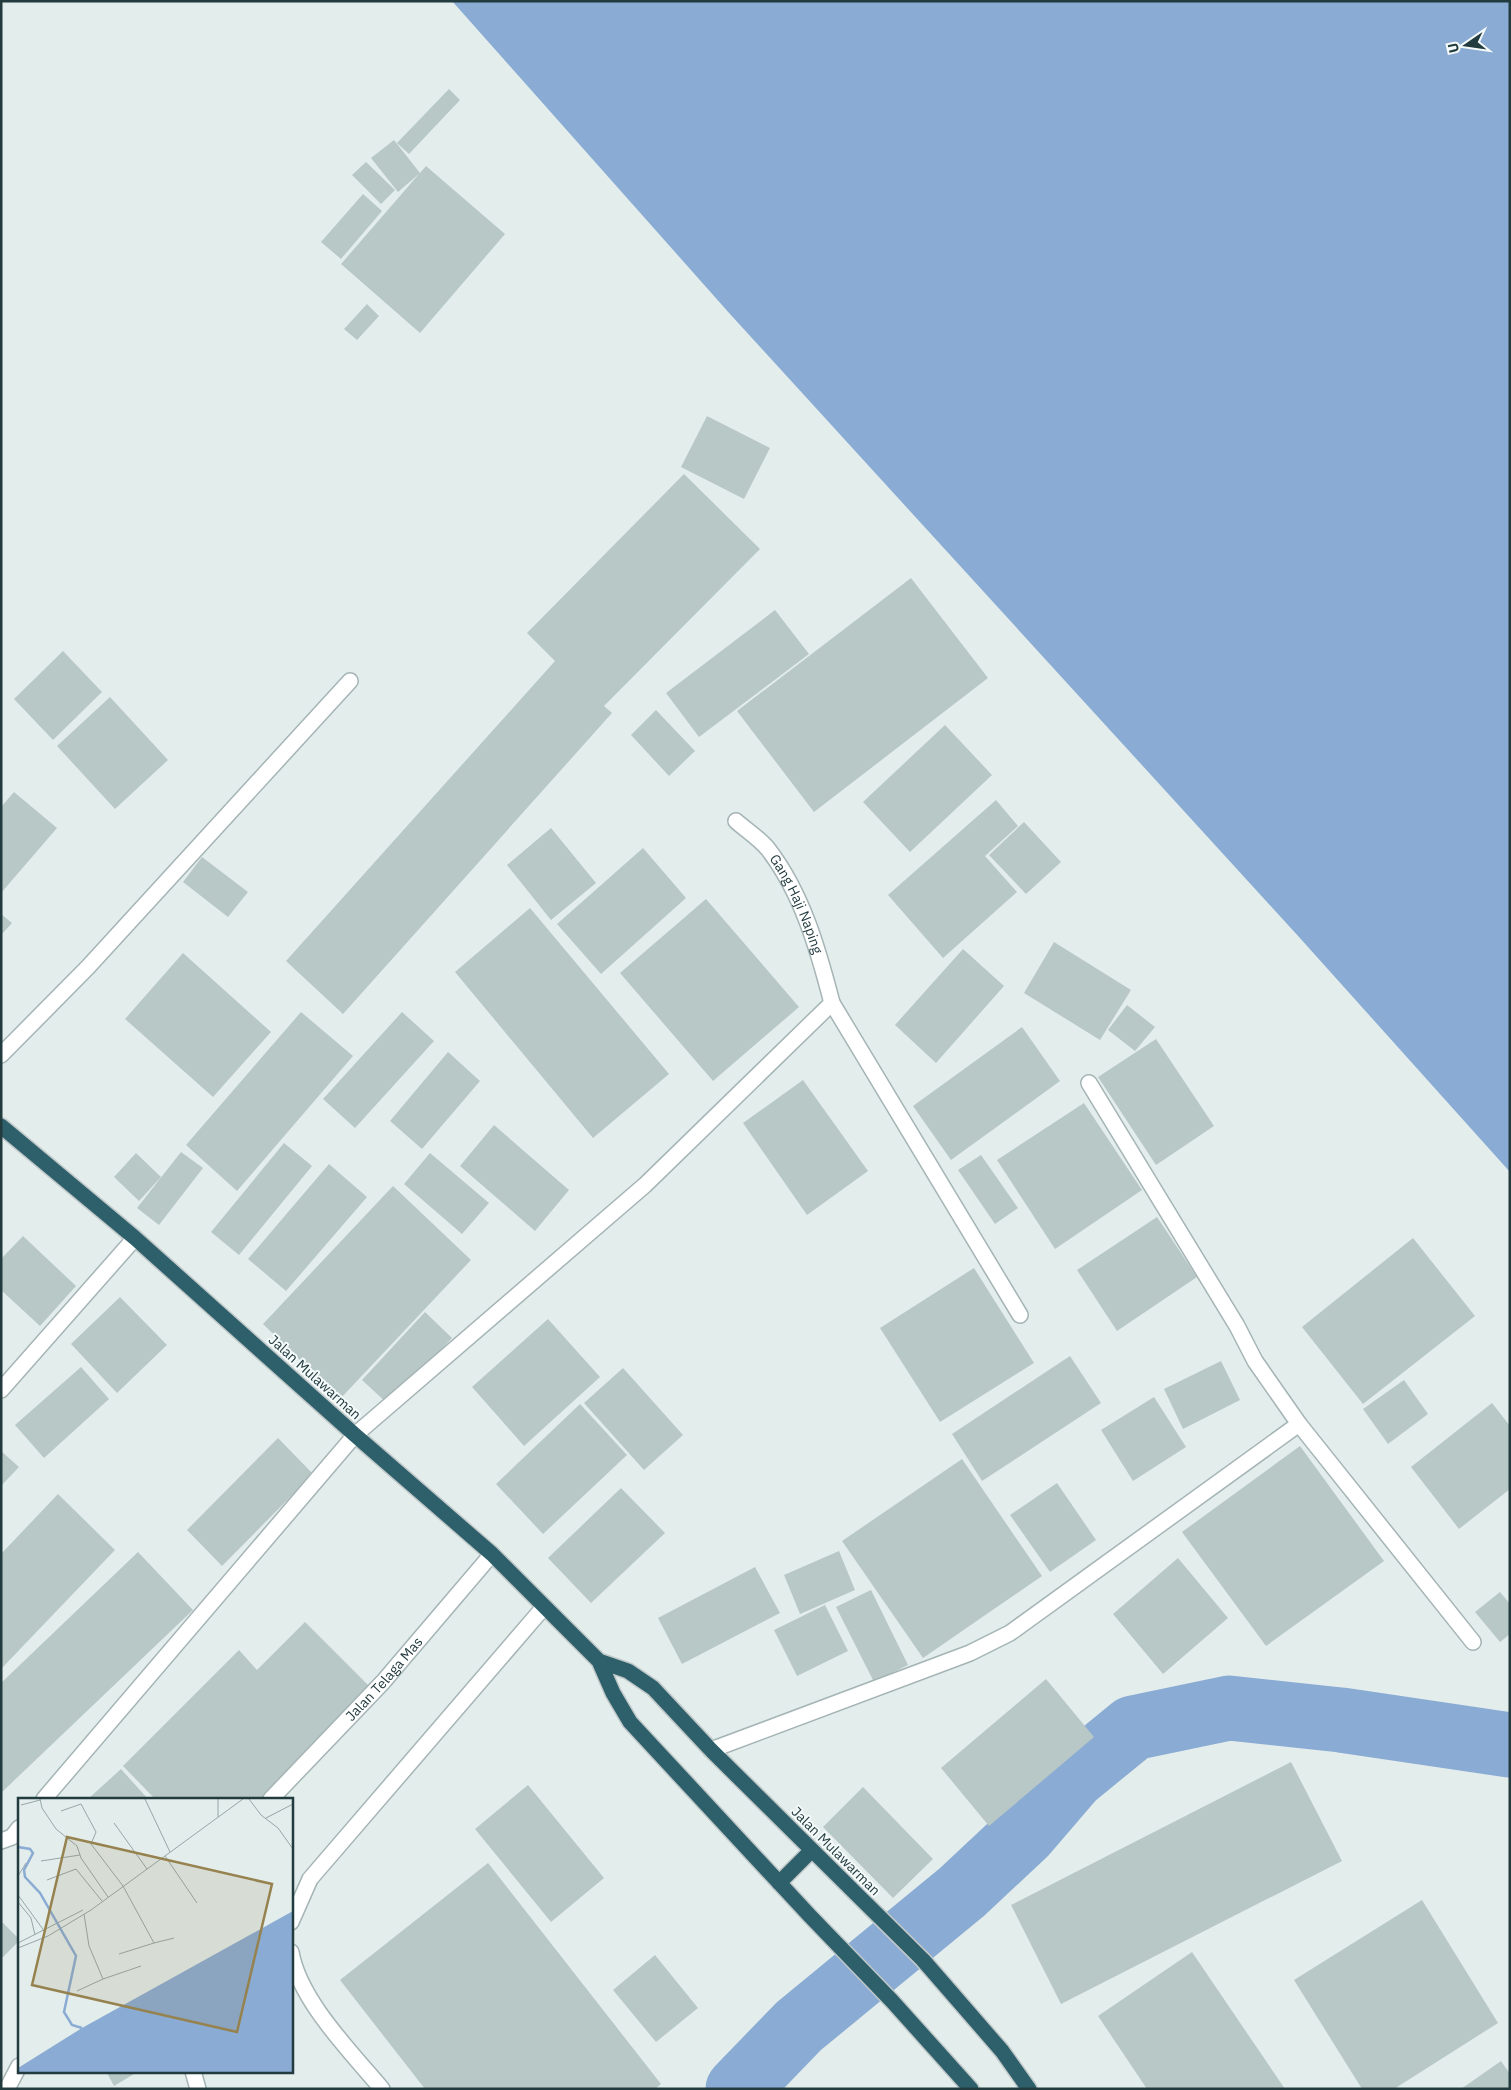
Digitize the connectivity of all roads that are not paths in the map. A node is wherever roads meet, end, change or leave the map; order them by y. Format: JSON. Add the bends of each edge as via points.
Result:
{"nodes":[{"id":1,"x":350,"y":681,"type":"dead end"},
{"id":2,"x":736,"y":822,"type":"dead end"},
{"id":3,"x":832,"y":1003,"type":"junction"},
{"id":4,"x":1,"y":1055,"type":"edge"},
{"id":5,"x":1089,"y":1083,"type":"dead end"},
{"id":6,"x":1,"y":1126,"type":"edge"},
{"id":7,"x":136,"y":1238,"type":"junction"},
{"id":8,"x":1020,"y":1315,"type":"dead end"},
{"id":9,"x":1,"y":1390,"type":"edge"},
{"id":10,"x":1299,"y":1424,"type":"junction"},
{"id":11,"x":355,"y":1435,"type":"junction"},
{"id":12,"x":492,"y":1554,"type":"junction"},
{"id":13,"x":544,"y":1607,"type":"junction"},
{"id":14,"x":1473,"y":1642,"type":"dead end"},
{"id":15,"x":599,"y":1661,"type":"junction"},
{"id":16,"x":711,"y":1750,"type":"junction"},
{"id":17,"x":45,"y":1798,"type":"edge"},
{"id":18,"x":272,"y":1798,"type":"edge"},
{"id":19,"x":18,"y":1829,"type":"edge"},
{"id":20,"x":1,"y":1841,"type":"edge"},
{"id":21,"x":812,"y":1850,"type":"junction"},
{"id":22,"x":779,"y":1883,"type":"junction"},
{"id":23,"x":292,"y":1920,"type":"edge"},
{"id":24,"x":292,"y":1957,"type":"edge"},
{"id":25,"x":18,"y":2068,"type":"edge"},
{"id":26,"x":193,"y":2072,"type":"edge"},
{"id":27,"x":969,"y":2088,"type":"edge"},
{"id":28,"x":8,"y":2089,"type":"edge"},
{"id":29,"x":198,"y":2089,"type":"edge"},
{"id":30,"x":382,"y":2089,"type":"edge"},
{"id":31,"x":1029,"y":2089,"type":"edge"}],
"edges":[{"from":1,"to":4,"type":"street","via":[[88,966]]},
{"from":2,"to":3,"type":"street","name":"Gang Haji Naping","via":[[766,847],[793,887],[820,957]]},
{"from":3,"to":8,"type":"street","name":"Gang Haji Naping"},
{"from":3,"to":11,"type":"street","via":[[645,1185]]},
{"from":5,"to":10,"type":"street","via":[[1255,1361]]},
{"from":6,"to":7,"type":"highway","name":"Jalan Mulawarman"},
{"from":7,"to":9,"type":"street"},
{"from":7,"to":11,"type":"highway","name":"Jalan Mulawarman"},
{"from":10,"to":14,"type":"street"},
{"from":10,"to":16,"type":"street","via":[[1010,1633],[970,1653]]},
{"from":11,"to":12,"type":"highway","name":"Jalan Mulawarman"},
{"from":11,"to":17,"type":"street"},
{"from":12,"to":13,"type":"highway","name":"Jalan Mulawarman"},
{"from":12,"to":18,"type":"street","name":"Jalan Telaga Mas","via":[[383,1682]]},
{"from":13,"to":15,"type":"highway","name":"Jalan Mulawarman"},
{"from":13,"to":23,"type":"street","via":[[310,1879]]},
{"from":15,"to":16,"type":"highway","name":"Jalan Mulawarman","via":[[628,1671],[653,1688]]},
{"from":15,"to":22,"type":"highway","name":"Jalan Mulawarman","via":[[630,1722]]},
{"from":16,"to":21,"type":"highway","name":"Jalan Mulawarman"},
{"from":19,"to":20,"type":"street","via":[[12,1837]]},
{"from":21,"to":22,"type":"highway"},
{"from":21,"to":31,"type":"highway","name":"Jalan Mulawarman","via":[[923,1960],[1002,2051]]},
{"from":22,"to":27,"type":"highway","name":"Jalan Mulawarman"},
{"from":24,"to":30,"type":"street","via":[[320,2014]]},
{"from":25,"to":28,"type":"street"},
{"from":26,"to":29,"type":"street"}]}
